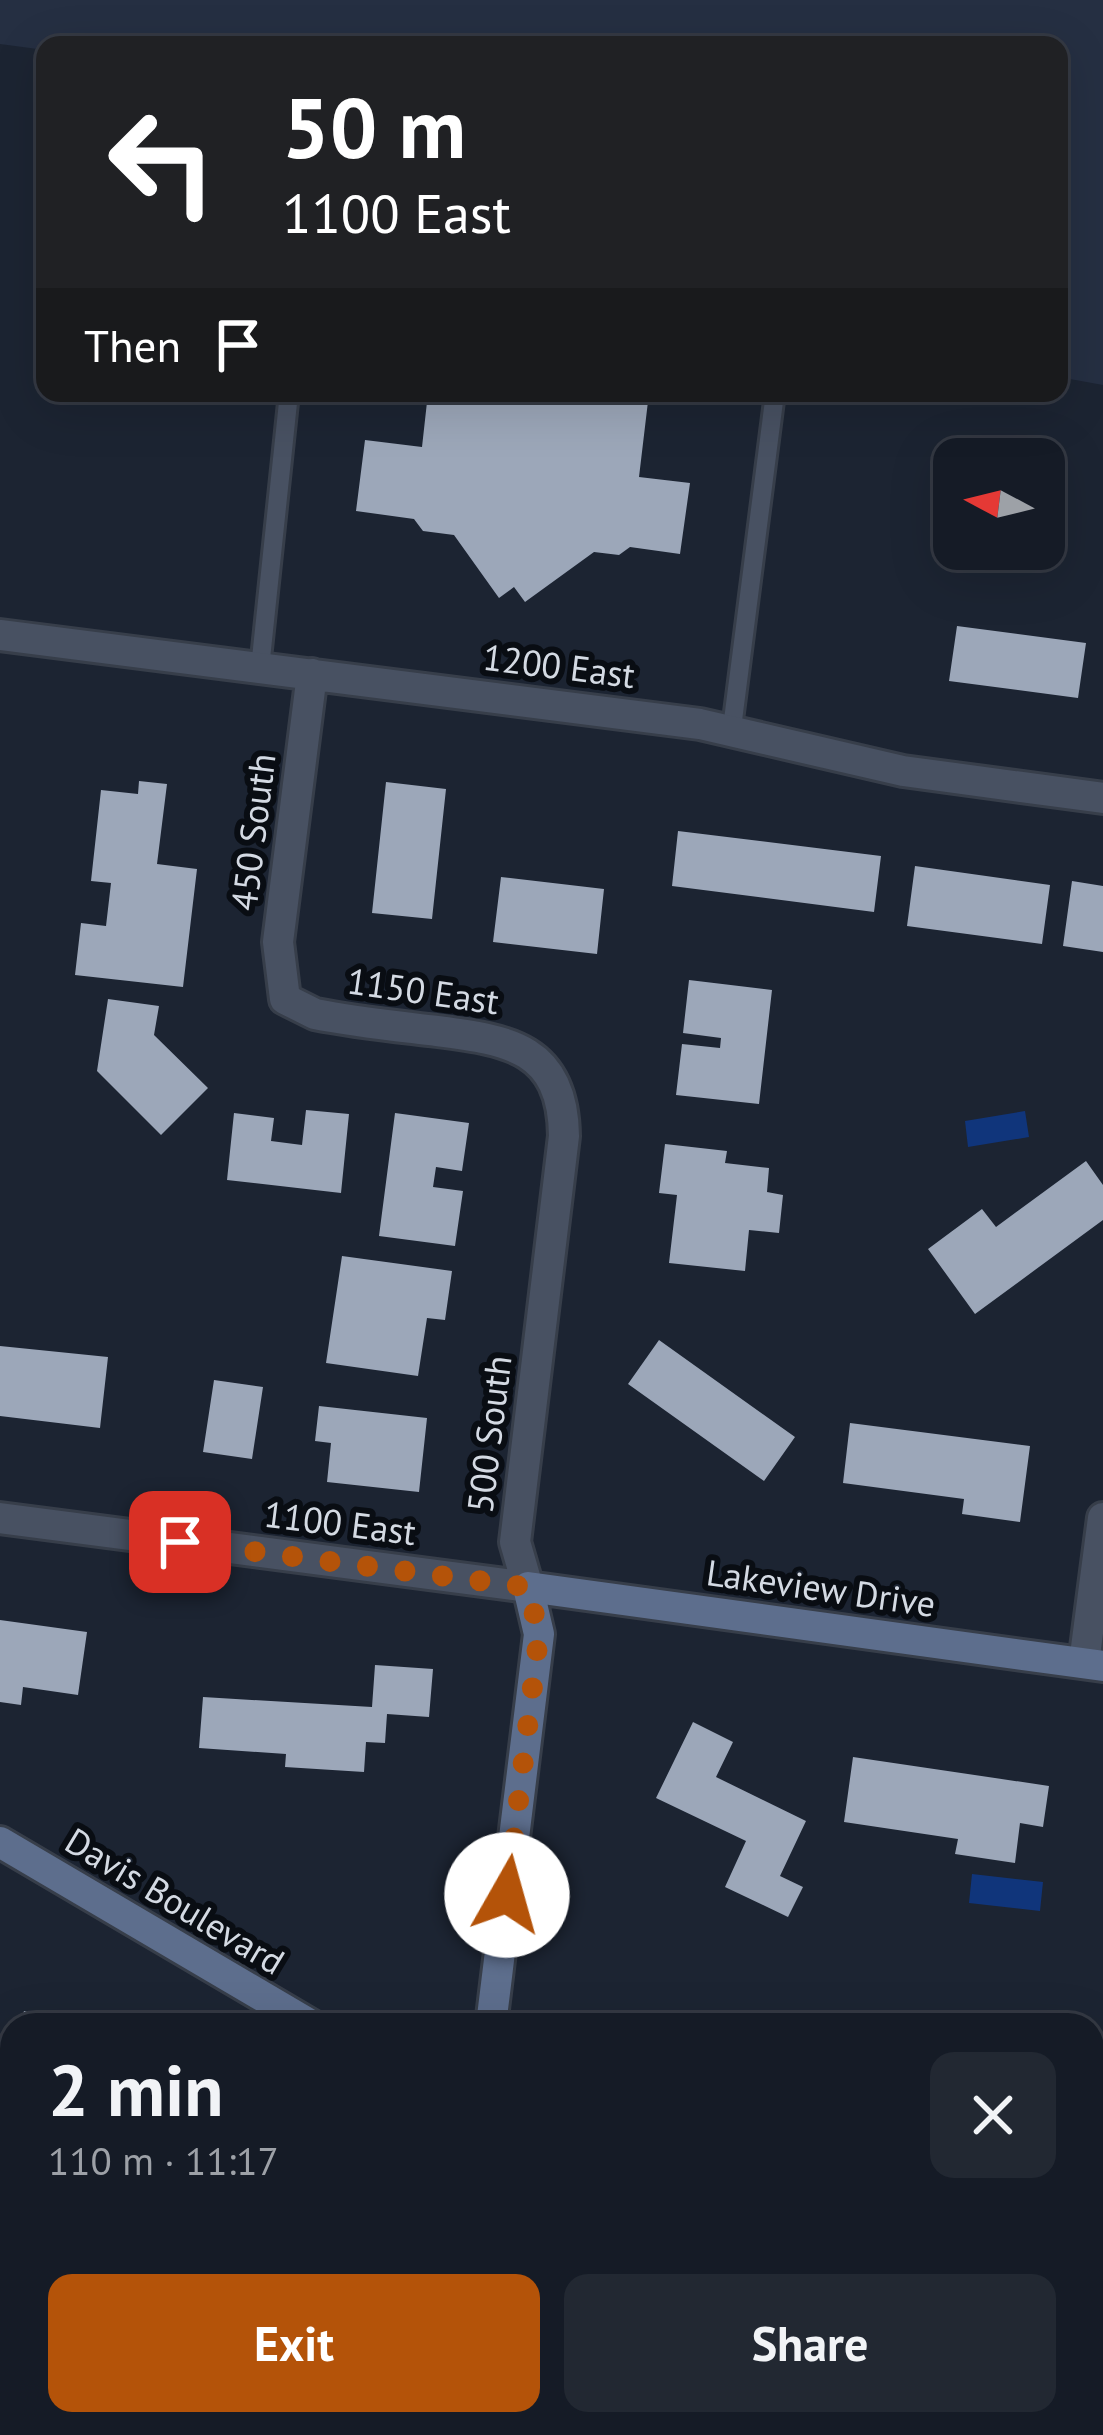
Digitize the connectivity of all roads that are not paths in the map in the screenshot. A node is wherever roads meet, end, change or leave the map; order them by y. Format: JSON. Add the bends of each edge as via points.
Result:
{"nodes":[{"id":1,"x":288,"y":402,"type":"edge"},
{"id":2,"x":774,"y":402,"type":"edge"},
{"id":3,"x":0,"y":634,"type":"edge"},
{"id":4,"x":260,"y":668,"type":"junction"},
{"id":5,"x":312,"y":674,"type":"junction"},
{"id":6,"x":732,"y":728,"type":"junction"},
{"id":7,"x":1103,"y":798,"type":"edge"},
{"id":8,"x":286,"y":999,"type":"joint"},
{"id":9,"x":544,"y":1068,"type":"joint"},
{"id":10,"x":0,"y":1518,"type":"edge"},
{"id":11,"x":1103,"y":1518,"type":"edge"},
{"id":12,"x":528,"y":1587,"type":"junction"},
{"id":13,"x":1094,"y":1665,"type":"edge"},
{"id":14,"x":0,"y":1842,"type":"edge"},
{"id":15,"x":291,"y":2013,"type":"edge"},
{"id":16,"x":492,"y":2013,"type":"edge"}],
"edges":[{"from":1,"to":4,"type":"lane"},
{"from":2,"to":6,"type":"lane"},
{"from":3,"to":4,"type":"street","name":"1200 East"},
{"from":4,"to":5,"type":"street","name":"1200 East"},
{"from":5,"to":6,"type":"street","name":"1200 East"},
{"from":5,"to":8,"type":"street","name":"450 South","via":[[278,942]]},
{"from":6,"to":7,"type":"street","name":"1200 East","via":[[903,771]]},
{"from":8,"to":9,"type":"street","name":"1150 East","via":[[315,1014],[495,1039]]},
{"from":9,"to":12,"type":"street","name":"500 South","via":[[561,1100],[564,1136],[515,1542]]},
{"from":10,"to":12,"type":"street","name":"1100 East"},
{"from":11,"to":13,"type":"street"},
{"from":12,"to":13,"type":"street","name":"Lakeview Drive"},
{"from":12,"to":16,"type":"street","name":"500 South","via":[[539,1634]]},
{"from":14,"to":15,"type":"street","name":"Davis Boulevard"}]}
